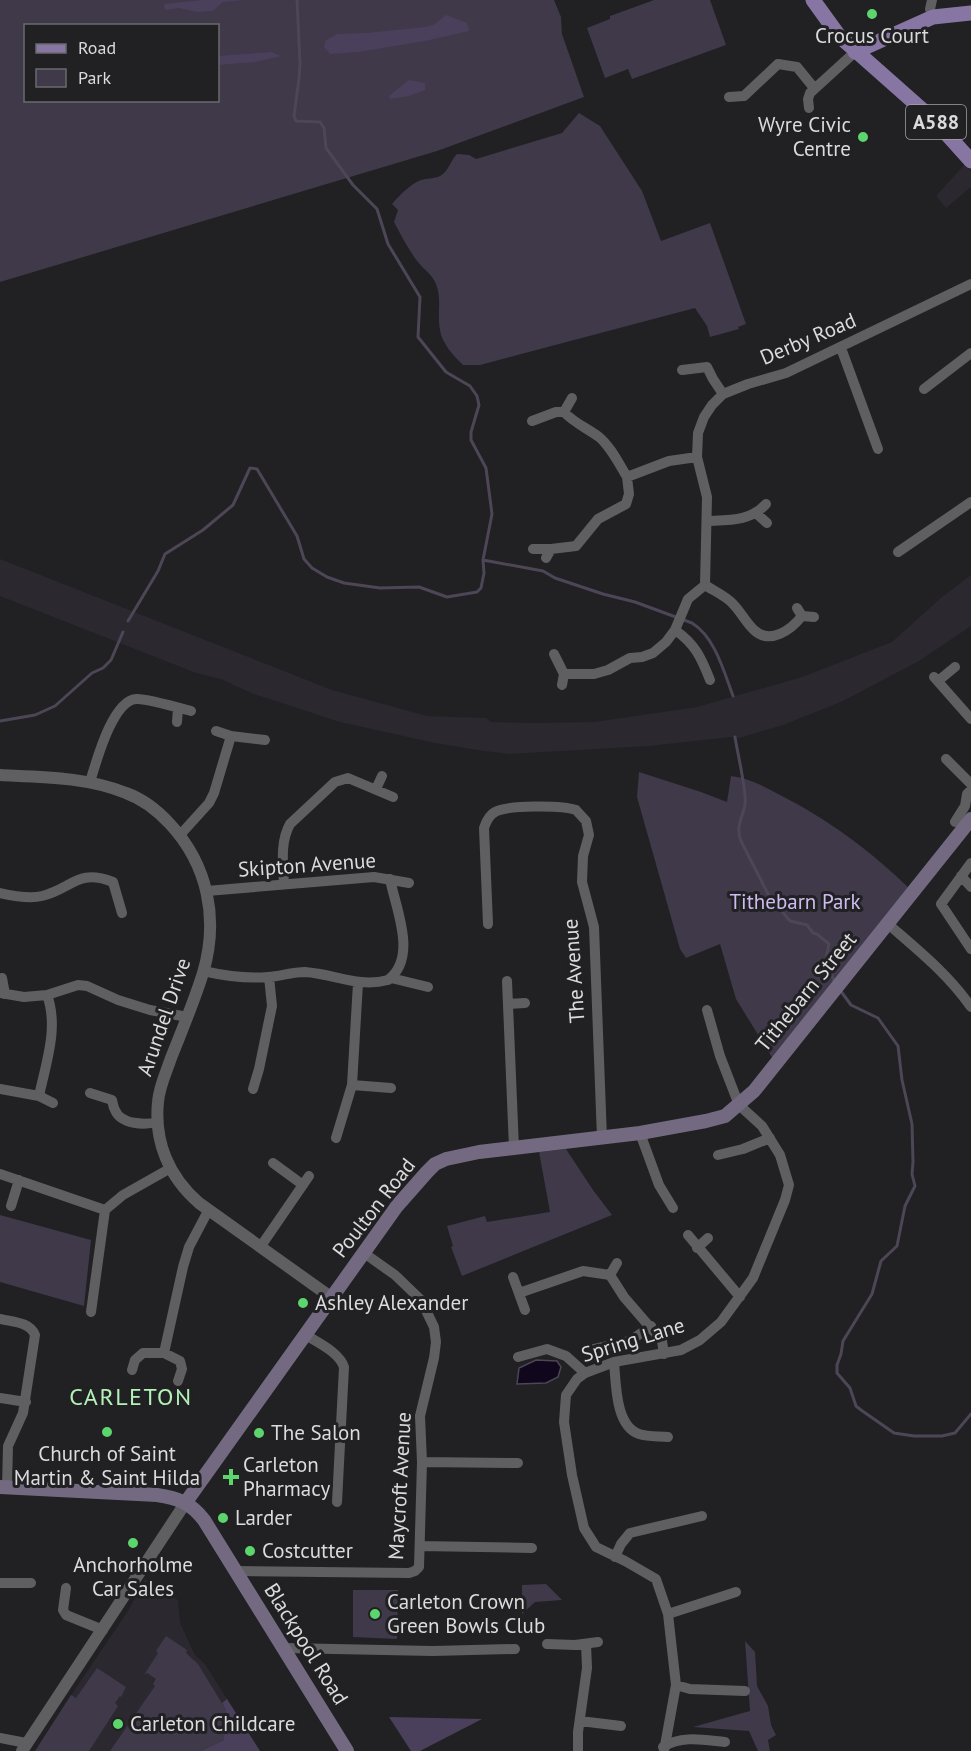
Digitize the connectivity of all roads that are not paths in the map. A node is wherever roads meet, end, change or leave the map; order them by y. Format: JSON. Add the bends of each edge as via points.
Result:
{"nodes":[{"id":1,"x":813,"y":0,"type":"edge"},
{"id":2,"x":932,"y":0,"type":"edge"},
{"id":3,"x":971,"y":13,"type":"edge"},
{"id":4,"x":933,"y":17,"type":"junction"},
{"id":5,"x":855,"y":52,"type":"junction"},
{"id":6,"x":814,"y":88,"type":"junction"},
{"id":7,"x":744,"y":96,"type":"junction"},
{"id":8,"x":729,"y":97,"type":"dead end"},
{"id":9,"x":748,"y":107,"type":"dead end"},
{"id":10,"x":809,"y":108,"type":"dead end"},
{"id":11,"x":971,"y":161,"type":"edge"},
{"id":12,"x":969,"y":290,"type":"edge"},
{"id":13,"x":841,"y":348,"type":"junction"},
{"id":14,"x":971,"y":353,"type":"edge"},
{"id":15,"x":682,"y":370,"type":"dead end"},
{"id":16,"x":924,"y":389,"type":"dead end"},
{"id":17,"x":723,"y":394,"type":"junction"},
{"id":18,"x":572,"y":398,"type":"dead end"},
{"id":19,"x":564,"y":412,"type":"junction"},
{"id":20,"x":532,"y":421,"type":"dead end"},
{"id":21,"x":878,"y":449,"type":"dead end"},
{"id":22,"x":697,"y":457,"type":"junction"},
{"id":23,"x":627,"y":477,"type":"junction"},
{"id":24,"x":971,"y":502,"type":"edge"},
{"id":25,"x":766,"y":504,"type":"dead end"},
{"id":26,"x":757,"y":514,"type":"junction"},
{"id":27,"x":708,"y":521,"type":"junction"},
{"id":28,"x":767,"y":523,"type":"dead end"},
{"id":29,"x":533,"y":549,"type":"dead end"},
{"id":30,"x":898,"y":552,"type":"dead end"},
{"id":31,"x":705,"y":585,"type":"junction"},
{"id":32,"x":814,"y":617,"type":"dead end"},
{"id":33,"x":676,"y":628,"type":"junction"},
{"id":34,"x":555,"y":654,"type":"dead end"},
{"id":35,"x":955,"y":667,"type":"dead end"},
{"id":36,"x":710,"y":680,"type":"dead end"},
{"id":37,"x":178,"y":708,"type":"junction"},
{"id":38,"x":191,"y":711,"type":"dead end"},
{"id":39,"x":971,"y":719,"type":"edge"},
{"id":40,"x":177,"y":722,"type":"dead end"},
{"id":41,"x":216,"y":731,"type":"dead end"},
{"id":42,"x":231,"y":736,"type":"junction"},
{"id":43,"x":266,"y":740,"type":"dead end"},
{"id":44,"x":946,"y":759,"type":"dead end"},
{"id":45,"x":336,"y":769,"type":"dead end"},
{"id":46,"x":0,"y":775,"type":"edge"},
{"id":47,"x":382,"y":776,"type":"dead end"},
{"id":48,"x":340,"y":780,"type":"junction"},
{"id":49,"x":90,"y":782,"type":"junction"},
{"id":50,"x":971,"y":784,"type":"edge"},
{"id":51,"x":376,"y":789,"type":"junction"},
{"id":52,"x":971,"y":790,"type":"edge"},
{"id":53,"x":393,"y":797,"type":"dead end"},
{"id":54,"x":970,"y":821,"type":"edge"},
{"id":55,"x":955,"y":822,"type":"dead end"},
{"id":56,"x":180,"y":835,"type":"junction"},
{"id":57,"x":971,"y":863,"type":"edge"},
{"id":58,"x":961,"y":876,"type":"junction"},
{"id":59,"x":390,"y":879,"type":"junction"},
{"id":60,"x":409,"y":883,"type":"dead end"},
{"id":61,"x":284,"y":884,"type":"junction"},
{"id":62,"x":971,"y":887,"type":"edge"},
{"id":63,"x":207,"y":891,"type":"junction"},
{"id":64,"x":0,"y":893,"type":"edge"},
{"id":65,"x":122,"y":913,"type":"dead end"},
{"id":66,"x":488,"y":924,"type":"dead end"},
{"id":67,"x":888,"y":924,"type":"junction"},
{"id":68,"x":971,"y":949,"type":"edge"},
{"id":69,"x":203,"y":972,"type":"junction"},
{"id":70,"x":269,"y":977,"type":"junction"},
{"id":71,"x":2,"y":978,"type":"dead end"},
{"id":72,"x":391,"y":978,"type":"junction"},
{"id":73,"x":507,"y":981,"type":"dead end"},
{"id":74,"x":358,"y":983,"type":"junction"},
{"id":75,"x":428,"y":987,"type":"dead end"},
{"id":76,"x":3,"y":994,"type":"edge"},
{"id":77,"x":47,"y":994,"type":"junction"},
{"id":78,"x":525,"y":1003,"type":"dead end"},
{"id":79,"x":508,"y":1004,"type":"junction"},
{"id":80,"x":971,"y":1007,"type":"edge"},
{"id":81,"x":707,"y":1010,"type":"dead end"},
{"id":82,"x":187,"y":1017,"type":"junction"},
{"id":83,"x":7,"y":1078,"type":"dead end"},
{"id":84,"x":352,"y":1085,"type":"junction"},
{"id":85,"x":392,"y":1088,"type":"dead end"},
{"id":86,"x":253,"y":1089,"type":"dead end"},
{"id":87,"x":4,"y":1090,"type":"edge"},
{"id":88,"x":90,"y":1093,"type":"dead end"},
{"id":89,"x":39,"y":1096,"type":"junction"},
{"id":90,"x":53,"y":1104,"type":"dead end"},
{"id":91,"x":739,"y":1105,"type":"junction"},
{"id":92,"x":158,"y":1122,"type":"junction"},
{"id":93,"x":640,"y":1133,"type":"junction"},
{"id":94,"x":336,"y":1138,"type":"dead end"},
{"id":95,"x":602,"y":1138,"type":"junction"},
{"id":96,"x":770,"y":1138,"type":"junction"},
{"id":97,"x":514,"y":1148,"type":"junction"},
{"id":98,"x":718,"y":1155,"type":"dead end"},
{"id":99,"x":273,"y":1163,"type":"dead end"},
{"id":100,"x":169,"y":1169,"type":"junction"},
{"id":101,"x":0,"y":1174,"type":"edge"},
{"id":102,"x":19,"y":1180,"type":"junction"},
{"id":103,"x":12,"y":1206,"type":"dead end"},
{"id":104,"x":673,"y":1208,"type":"dead end"},
{"id":105,"x":105,"y":1210,"type":"junction"},
{"id":106,"x":208,"y":1211,"type":"junction"},
{"id":107,"x":687,"y":1235,"type":"dead end"},
{"id":108,"x":708,"y":1238,"type":"dead end"},
{"id":109,"x":261,"y":1246,"type":"junction"},
{"id":110,"x":697,"y":1248,"type":"junction"},
{"id":111,"x":364,"y":1253,"type":"junction"},
{"id":112,"x":617,"y":1263,"type":"dead end"},
{"id":113,"x":610,"y":1275,"type":"junction"},
{"id":114,"x":513,"y":1276,"type":"dead end"},
{"id":115,"x":519,"y":1293,"type":"junction"},
{"id":116,"x":332,"y":1298,"type":"junction"},
{"id":117,"x":740,"y":1298,"type":"junction"},
{"id":118,"x":525,"y":1310,"type":"dead end"},
{"id":119,"x":91,"y":1312,"type":"dead end"},
{"id":120,"x":1,"y":1313,"type":"edge"},
{"id":121,"x":0,"y":1325,"type":"edge"},
{"id":122,"x":651,"y":1326,"type":"junction"},
{"id":123,"x":306,"y":1335,"type":"junction"},
{"id":124,"x":590,"y":1350,"type":"dead end"},
{"id":125,"x":164,"y":1353,"type":"junction"},
{"id":126,"x":664,"y":1354,"type":"junction"},
{"id":127,"x":518,"y":1357,"type":"dead end"},
{"id":128,"x":614,"y":1362,"type":"junction"},
{"id":129,"x":132,"y":1370,"type":"dead end"},
{"id":130,"x":585,"y":1373,"type":"junction"},
{"id":131,"x":178,"y":1381,"type":"dead end"},
{"id":132,"x":0,"y":1398,"type":"edge"},
{"id":133,"x":26,"y":1402,"type":"junction"},
{"id":134,"x":668,"y":1437,"type":"dead end"},
{"id":135,"x":422,"y":1462,"type":"junction"},
{"id":136,"x":518,"y":1463,"type":"dead end"},
{"id":137,"x":3,"y":1487,"type":"edge"},
{"id":138,"x":186,"y":1502,"type":"junction"},
{"id":139,"x":337,"y":1502,"type":"dead end"},
{"id":140,"x":702,"y":1516,"type":"dead end"},
{"id":141,"x":420,"y":1546,"type":"junction"},
{"id":142,"x":532,"y":1548,"type":"dead end"},
{"id":143,"x":615,"y":1557,"type":"junction"},
{"id":144,"x":235,"y":1571,"type":"junction"},
{"id":145,"x":0,"y":1583,"type":"edge"},
{"id":146,"x":31,"y":1583,"type":"dead end"},
{"id":147,"x":66,"y":1588,"type":"dead end"},
{"id":148,"x":736,"y":1592,"type":"dead end"},
{"id":149,"x":668,"y":1614,"type":"junction"},
{"id":150,"x":103,"y":1630,"type":"junction"},
{"id":151,"x":598,"y":1642,"type":"dead end"},
{"id":152,"x":547,"y":1644,"type":"dead end"},
{"id":153,"x":586,"y":1644,"type":"junction"},
{"id":154,"x":285,"y":1648,"type":"junction"},
{"id":155,"x":514,"y":1649,"type":"dead end"},
{"id":156,"x":676,"y":1685,"type":"junction"},
{"id":157,"x":745,"y":1691,"type":"dead end"},
{"id":158,"x":580,"y":1721,"type":"junction"},
{"id":159,"x":621,"y":1725,"type":"dead end"},
{"id":160,"x":0,"y":1738,"type":"edge"},
{"id":161,"x":724,"y":1742,"type":"dead end"},
{"id":162,"x":24,"y":1747,"type":"edge"},
{"id":163,"x":664,"y":1749,"type":"edge"},
{"id":164,"x":347,"y":1751,"type":"edge"},
{"id":165,"x":578,"y":1751,"type":"edge"}],
"edges":[{"from":1,"to":5,"type":"main road","number":"A588"},
{"from":2,"to":4,"type":"street"},
{"from":3,"to":4,"type":"main road"},
{"from":4,"to":5,"type":"main road"},
{"from":5,"to":6,"type":"street"},
{"from":5,"to":11,"type":"main road","number":"A588","via":[[935,121]]},
{"from":6,"to":7,"type":"street","via":[[797,67],[778,64]]},
{"from":6,"to":10,"type":"street","via":[[808,99]]},
{"from":7,"to":8,"type":"street"},
{"from":7,"to":9,"type":"street"},
{"from":12,"to":13,"type":"street","name":"Derby Road"},
{"from":13,"to":17,"type":"street","name":"Derby Road","via":[[786,374]]},
{"from":13,"to":21,"type":"street"},
{"from":14,"to":16,"type":"street"},
{"from":15,"to":17,"type":"street","via":[[707,367]]},
{"from":17,"to":22,"type":"street","name":"Derby Road","via":[[704,417],[698,433]]},
{"from":18,"to":19,"type":"street"},
{"from":19,"to":20,"type":"street"},
{"from":19,"to":23,"type":"street","via":[[602,440]]},
{"from":22,"to":23,"type":"street","via":[[669,461]]},
{"from":22,"to":27,"type":"street","via":[[707,497]]},
{"from":23,"to":29,"type":"street","via":[[626,504],[598,519],[576,546],[548,554]]},
{"from":24,"to":30,"type":"street"},
{"from":25,"to":26,"type":"street"},
{"from":26,"to":27,"type":"street"},
{"from":26,"to":28,"type":"street"},
{"from":27,"to":31,"type":"street"},
{"from":31,"to":32,"type":"street","via":[[732,602],[754,631],[765,636],[786,631],[800,612]]},
{"from":31,"to":33,"type":"street","via":[[688,599]]},
{"from":33,"to":34,"type":"street","via":[[653,653],[630,658],[594,674],[563,679]]},
{"from":33,"to":36,"type":"street","via":[[691,641]]},
{"from":35,"to":39,"type":"street","via":[[936,679]]},
{"from":37,"to":38,"type":"street"},
{"from":37,"to":40,"type":"street"},
{"from":37,"to":49,"type":"street","via":[[136,699],[125,703],[111,725]]},
{"from":41,"to":42,"type":"street"},
{"from":42,"to":43,"type":"street"},
{"from":42,"to":56,"type":"street","via":[[209,803]]},
{"from":44,"to":50,"type":"street"},
{"from":45,"to":48,"type":"street"},
{"from":46,"to":49,"type":"street","name":"Arundel Drive"},
{"from":47,"to":51,"type":"street"},
{"from":48,"to":51,"type":"street","via":[[348,778]]},
{"from":48,"to":61,"type":"street","via":[[316,798],[285,833]]},
{"from":49,"to":56,"type":"street","name":"Arundel Drive","via":[[144,801]]},
{"from":51,"to":53,"type":"street"},
{"from":52,"to":55,"type":"street"},
{"from":54,"to":67,"type":"main road","name":"Tithebarn Street"},
{"from":56,"to":63,"type":"street","name":"Arundel Drive","via":[[192,851]]},
{"from":57,"to":58,"type":"street"},
{"from":58,"to":62,"type":"street"},
{"from":58,"to":68,"type":"street","via":[[940,904]]},
{"from":59,"to":60,"type":"street","name":"Skipton Avenue"},
{"from":59,"to":61,"type":"street","name":"Skipton Avenue"},
{"from":59,"to":72,"type":"street","via":[[404,946],[401,966]]},
{"from":61,"to":63,"type":"street","name":"Skipton Avenue"},
{"from":63,"to":69,"type":"street","name":"Arundel Drive","via":[[211,921]]},
{"from":64,"to":65,"type":"street","via":[[43,896],[98,876],[116,879]]},
{"from":66,"to":95,"type":"street","name":"The Avenue","via":[[493,908],[484,828],[491,815],[519,807],[576,810],[586,821],[589,835],[582,882],[594,927]]},
{"from":67,"to":80,"type":"street","via":[[932,961]]},
{"from":67,"to":91,"type":"main road","name":"Tithebarn Street"},
{"from":69,"to":70,"type":"street","via":[[234,978]]},
{"from":69,"to":82,"type":"street","name":"Arundel Drive"},
{"from":70,"to":74,"type":"street","via":[[306,972]]},
{"from":70,"to":86,"type":"street","via":[[272,1006],[264,1070]]},
{"from":71,"to":76,"type":"street"},
{"from":72,"to":74,"type":"street"},
{"from":72,"to":75,"type":"street"},
{"from":73,"to":79,"type":"street"},
{"from":74,"to":84,"type":"street"},
{"from":76,"to":77,"type":"street"},
{"from":77,"to":82,"type":"street","via":[[87,986],[150,1010]]},
{"from":77,"to":89,"type":"street","via":[[52,1014],[51,1042]]},
{"from":78,"to":79,"type":"street"},
{"from":79,"to":97,"type":"street"},
{"from":81,"to":91,"type":"street"},
{"from":82,"to":92,"type":"street","name":"Arundel Drive","via":[[159,1093]]},
{"from":83,"to":87,"type":"street"},
{"from":84,"to":85,"type":"street"},
{"from":84,"to":94,"type":"street","via":[[347,1119]]},
{"from":87,"to":89,"type":"street"},
{"from":88,"to":92,"type":"street","via":[[112,1100],[122,1118],[147,1125]]},
{"from":89,"to":90,"type":"street"},
{"from":91,"to":93,"type":"main road","name":"Poulton Road","via":[[720,1118]]},
{"from":91,"to":96,"type":"street","name":"Spring Lane"},
{"from":92,"to":100,"type":"street","name":"Arundel Drive"},
{"from":93,"to":95,"type":"main road","name":"Poulton Road"},
{"from":93,"to":104,"type":"street","via":[[659,1185]]},
{"from":95,"to":97,"type":"main road","name":"Poulton Road"},
{"from":96,"to":98,"type":"street"},
{"from":96,"to":117,"type":"street","name":"Spring Lane","via":[[789,1185],[753,1278]]},
{"from":97,"to":111,"type":"main road","name":"Poulton Road","via":[[479,1152],[435,1164],[397,1206]]},
{"from":99,"to":109,"type":"street","via":[[306,1181]]},
{"from":100,"to":105,"type":"street"},
{"from":100,"to":106,"type":"street","name":"Arundel Drive","via":[[188,1194]]},
{"from":101,"to":102,"type":"street"},
{"from":102,"to":103,"type":"street"},
{"from":102,"to":105,"type":"street"},
{"from":105,"to":119,"type":"street"},
{"from":106,"to":109,"type":"street","name":"Arundel Drive"},
{"from":106,"to":125,"type":"street","via":[[189,1247]]},
{"from":107,"to":110,"type":"street"},
{"from":108,"to":110,"type":"street"},
{"from":109,"to":116,"type":"street","name":"Arundel Drive"},
{"from":110,"to":117,"type":"street"},
{"from":111,"to":116,"type":"main road","name":"Poulton Road"},
{"from":111,"to":135,"type":"street","name":"Maycroft Avenue","via":[[421,1300],[434,1327],[434,1358],[420,1416]]},
{"from":112,"to":113,"type":"street"},
{"from":113,"to":115,"type":"street","via":[[583,1271]]},
{"from":113,"to":122,"type":"street"},
{"from":114,"to":115,"type":"street"},
{"from":115,"to":118,"type":"street"},
{"from":116,"to":123,"type":"main road","name":"Poulton Road"},
{"from":117,"to":126,"type":"street","name":"Spring Lane","via":[[722,1322],[700,1340]]},
{"from":120,"to":121,"type":"street"},
{"from":120,"to":133,"type":"street","via":[[33,1330],[35,1341]]},
{"from":122,"to":124,"type":"street","via":[[630,1341]]},
{"from":122,"to":126,"type":"street","via":[[662,1341]]},
{"from":123,"to":138,"type":"main road","name":"Poulton Road"},
{"from":123,"to":139,"type":"street","via":[[335,1354],[344,1367]]},
{"from":125,"to":129,"type":"street","via":[[143,1353],[135,1359]]},
{"from":125,"to":131,"type":"street","via":[[180,1360]]},
{"from":126,"to":128,"type":"street","name":"Spring Lane"},
{"from":127,"to":130,"type":"street","via":[[547,1349],[566,1356]]},
{"from":128,"to":130,"type":"street","name":"Spring Lane"},
{"from":128,"to":134,"type":"street","via":[[621,1414],[627,1425],[638,1434]]},
{"from":130,"to":143,"type":"street","name":"Spring Lane","via":[[566,1395],[564,1422],[572,1475],[584,1528],[596,1547]]},
{"from":132,"to":133,"type":"street"},
{"from":133,"to":137,"type":"street","via":[[8,1446]]},
{"from":135,"to":136,"type":"street"},
{"from":135,"to":141,"type":"street","name":"Maycroft Avenue"},
{"from":137,"to":138,"type":"main road","via":[[158,1494]]},
{"from":138,"to":144,"type":"main road","name":"Blackpool Road","via":[[204,1520]]},
{"from":138,"to":150,"type":"street"},
{"from":140,"to":143,"type":"street","via":[[630,1533]]},
{"from":141,"to":142,"type":"street"},
{"from":141,"to":144,"type":"street","name":"Maycroft Avenue","via":[[419,1566],[409,1573]]},
{"from":143,"to":149,"type":"street","name":"Spring Lane","via":[[656,1580]]},
{"from":144,"to":154,"type":"main road","name":"Blackpool Road"},
{"from":145,"to":146,"type":"street"},
{"from":147,"to":150,"type":"street","via":[[66,1615]]},
{"from":148,"to":149,"type":"street"},
{"from":149,"to":156,"type":"street","name":"Spring Lane"},
{"from":150,"to":162,"type":"street"},
{"from":151,"to":153,"type":"street"},
{"from":152,"to":153,"type":"street"},
{"from":153,"to":158,"type":"street"},
{"from":154,"to":155,"type":"street"},
{"from":154,"to":164,"type":"main road","name":"Blackpool Road"},
{"from":156,"to":157,"type":"street"},
{"from":156,"to":163,"type":"street","name":"Spring Lane"},
{"from":158,"to":159,"type":"street"},
{"from":158,"to":165,"type":"street"},
{"from":160,"to":162,"type":"street"},
{"from":161,"to":163,"type":"street","via":[[690,1738],[671,1742]]}]}
